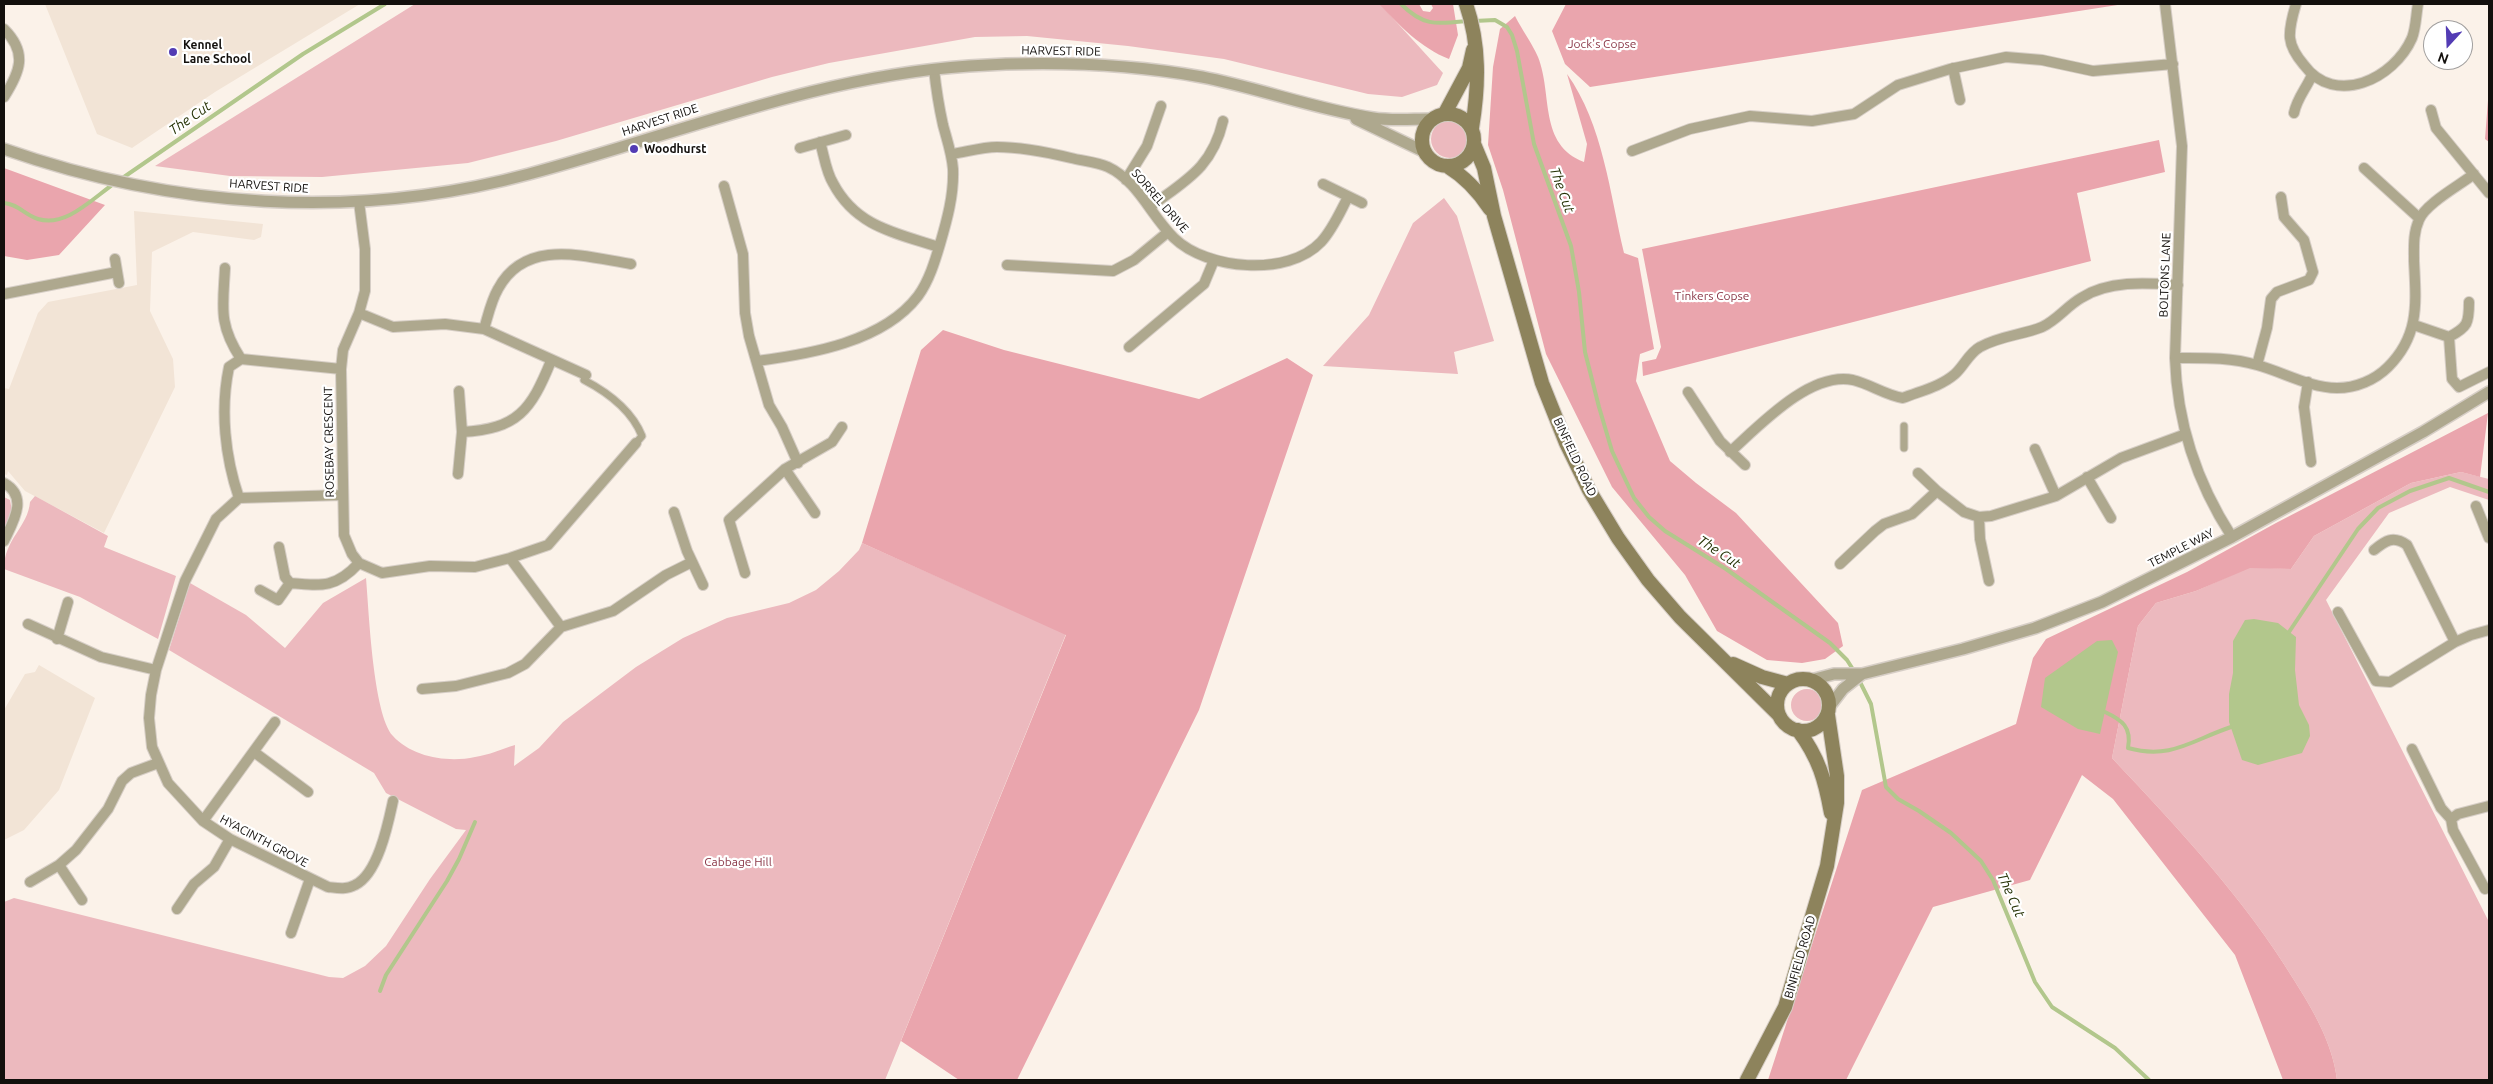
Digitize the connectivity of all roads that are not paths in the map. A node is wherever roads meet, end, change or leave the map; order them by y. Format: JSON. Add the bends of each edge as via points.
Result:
{"nodes":[{"id":1,"x":2165,"y":4,"type":"edge"},
{"id":2,"x":2296,"y":4,"type":"edge"},
{"id":3,"x":2418,"y":4,"type":"edge"},
{"id":4,"x":1467,"y":5,"type":"edge"},
{"id":5,"x":4,"y":29,"type":"edge"},
{"id":6,"x":1475,"y":38,"type":"junction"},
{"id":7,"x":2173,"y":64,"type":"junction"},
{"id":8,"x":1953,"y":68,"type":"junction"},
{"id":9,"x":934,"y":69,"type":"junction"},
{"id":10,"x":2312,"y":75,"type":"junction"},
{"id":11,"x":4,"y":97,"type":"edge"},
{"id":12,"x":1960,"y":100,"type":"dead end"},
{"id":13,"x":1161,"y":106,"type":"dead end"},
{"id":14,"x":1327,"y":107,"type":"junction"},
{"id":15,"x":2431,"y":110,"type":"dead end"},
{"id":16,"x":1445,"y":113,"type":"junction"},
{"id":17,"x":2294,"y":113,"type":"dead end"},
{"id":18,"x":1431,"y":119,"type":"junction"},
{"id":19,"x":1223,"y":121,"type":"dead end"},
{"id":20,"x":1472,"y":128,"type":"junction"},
{"id":21,"x":846,"y":135,"type":"dead end"},
{"id":22,"x":820,"y":142,"type":"junction"},
{"id":23,"x":1474,"y":144,"type":"junction"},
{"id":24,"x":4,"y":148,"type":"edge"},
{"id":25,"x":800,"y":148,"type":"dead end"},
{"id":26,"x":1632,"y":151,"type":"dead end"},
{"id":27,"x":1425,"y":152,"type":"junction"},
{"id":28,"x":952,"y":154,"type":"junction"},
{"id":29,"x":1448,"y":166,"type":"junction"},
{"id":30,"x":2364,"y":168,"type":"dead end"},
{"id":31,"x":2474,"y":174,"type":"junction"},
{"id":32,"x":1126,"y":180,"type":"junction"},
{"id":33,"x":1323,"y":184,"type":"dead end"},
{"id":34,"x":724,"y":186,"type":"dead end"},
{"id":35,"x":2489,"y":193,"type":"edge"},
{"id":36,"x":1348,"y":197,"type":"junction"},
{"id":37,"x":2281,"y":198,"type":"dead end"},
{"id":38,"x":359,"y":202,"type":"junction"},
{"id":39,"x":1362,"y":203,"type":"dead end"},
{"id":40,"x":1150,"y":207,"type":"junction"},
{"id":41,"x":1494,"y":216,"type":"junction"},
{"id":42,"x":2419,"y":218,"type":"junction"},
{"id":43,"x":1168,"y":232,"type":"junction"},
{"id":44,"x":939,"y":247,"type":"junction"},
{"id":45,"x":115,"y":259,"type":"dead end"},
{"id":46,"x":1214,"y":260,"type":"junction"},
{"id":47,"x":631,"y":264,"type":"dead end"},
{"id":48,"x":1007,"y":265,"type":"dead end"},
{"id":49,"x":226,"y":268,"type":"dead end"},
{"id":50,"x":117,"y":272,"type":"junction"},
{"id":51,"x":119,"y":283,"type":"dead end"},
{"id":52,"x":2178,"y":284,"type":"junction"},
{"id":53,"x":4,"y":294,"type":"edge"},
{"id":54,"x":2469,"y":302,"type":"dead end"},
{"id":55,"x":359,"y":312,"type":"junction"},
{"id":56,"x":2414,"y":325,"type":"junction"},
{"id":57,"x":484,"y":329,"type":"junction"},
{"id":58,"x":2449,"y":337,"type":"junction"},
{"id":59,"x":1128,"y":347,"type":"dead end"},
{"id":60,"x":241,"y":358,"type":"junction"},
{"id":61,"x":2175,"y":358,"type":"junction"},
{"id":62,"x":757,"y":360,"type":"junction"},
{"id":63,"x":551,"y":361,"type":"junction"},
{"id":64,"x":2257,"y":364,"type":"junction"},
{"id":65,"x":341,"y":369,"type":"junction"},
{"id":66,"x":2489,"y":372,"type":"edge"},
{"id":67,"x":586,"y":375,"type":"joint"},
{"id":68,"x":2308,"y":382,"type":"junction"},
{"id":69,"x":459,"y":391,"type":"dead end"},
{"id":70,"x":1688,"y":392,"type":"dead end"},
{"id":71,"x":2489,"y":392,"type":"edge"},
{"id":72,"x":1904,"y":426,"type":"dead end"},
{"id":73,"x":842,"y":427,"type":"dead end"},
{"id":74,"x":462,"y":432,"type":"junction"},
{"id":75,"x":2186,"y":434,"type":"junction"},
{"id":76,"x":636,"y":444,"type":"joint"},
{"id":77,"x":1904,"y":448,"type":"dead end"},
{"id":78,"x":2035,"y":449,"type":"dead end"},
{"id":79,"x":1730,"y":452,"type":"junction"},
{"id":80,"x":2311,"y":462,"type":"dead end"},
{"id":81,"x":798,"y":463,"type":"junction"},
{"id":82,"x":1745,"y":465,"type":"dead end"},
{"id":83,"x":785,"y":470,"type":"junction"},
{"id":84,"x":1918,"y":473,"type":"dead end"},
{"id":85,"x":458,"y":474,"type":"dead end"},
{"id":86,"x":2087,"y":477,"type":"junction"},
{"id":87,"x":4,"y":484,"type":"edge"},
{"id":88,"x":1937,"y":492,"type":"junction"},
{"id":89,"x":342,"y":495,"type":"junction"},
{"id":90,"x":2056,"y":496,"type":"junction"},
{"id":91,"x":239,"y":498,"type":"junction"},
{"id":92,"x":2476,"y":506,"type":"dead end"},
{"id":93,"x":674,"y":512,"type":"dead end"},
{"id":94,"x":814,"y":513,"type":"dead end"},
{"id":95,"x":1979,"y":517,"type":"junction"},
{"id":96,"x":2111,"y":518,"type":"dead end"},
{"id":97,"x":2232,"y":537,"type":"junction"},
{"id":98,"x":2489,"y":538,"type":"edge"},
{"id":99,"x":4,"y":541,"type":"edge"},
{"id":100,"x":279,"y":547,"type":"dead end"},
{"id":101,"x":2374,"y":550,"type":"dead end"},
{"id":102,"x":510,"y":558,"type":"junction"},
{"id":103,"x":692,"y":562,"type":"junction"},
{"id":104,"x":359,"y":563,"type":"junction"},
{"id":105,"x":1840,"y":564,"type":"dead end"},
{"id":106,"x":745,"y":573,"type":"dead end"},
{"id":107,"x":1989,"y":581,"type":"dead end"},
{"id":108,"x":290,"y":583,"type":"junction"},
{"id":109,"x":703,"y":585,"type":"dead end"},
{"id":110,"x":260,"y":590,"type":"dead end"},
{"id":111,"x":68,"y":602,"type":"dead end"},
{"id":112,"x":2338,"y":612,"type":"dead end"},
{"id":113,"x":28,"y":624,"type":"dead end"},
{"id":114,"x":561,"y":627,"type":"junction"},
{"id":115,"x":2489,"y":630,"type":"edge"},
{"id":116,"x":57,"y":638,"type":"junction"},
{"id":117,"x":2455,"y":642,"type":"junction"},
{"id":118,"x":1725,"y":661,"type":"junction"},
{"id":119,"x":156,"y":670,"type":"junction"},
{"id":120,"x":1862,"y":674,"type":"junction"},
{"id":121,"x":1811,"y":680,"type":"junction"},
{"id":122,"x":1788,"y":684,"type":"junction"},
{"id":123,"x":422,"y":690,"type":"dead end"},
{"id":124,"x":1829,"y":710,"type":"junction"},
{"id":125,"x":1779,"y":715,"type":"junction"},
{"id":126,"x":275,"y":722,"type":"dead end"},
{"id":127,"x":1798,"y":730,"type":"junction"},
{"id":128,"x":2412,"y":750,"type":"dead end"},
{"id":129,"x":254,"y":752,"type":"junction"},
{"id":130,"x":158,"y":763,"type":"junction"},
{"id":131,"x":308,"y":792,"type":"dead end"},
{"id":132,"x":393,"y":800,"type":"dead end"},
{"id":133,"x":2489,"y":806,"type":"edge"},
{"id":134,"x":2451,"y":819,"type":"junction"},
{"id":135,"x":203,"y":821,"type":"junction"},
{"id":136,"x":1833,"y":826,"type":"junction"},
{"id":137,"x":230,"y":839,"type":"junction"},
{"id":138,"x":59,"y":865,"type":"junction"},
{"id":139,"x":310,"y":879,"type":"junction"},
{"id":140,"x":30,"y":882,"type":"dead end"},
{"id":141,"x":2485,"y":888,"type":"dead end"},
{"id":142,"x":82,"y":900,"type":"dead end"},
{"id":143,"x":177,"y":909,"type":"dead end"},
{"id":144,"x":291,"y":933,"type":"dead end"},
{"id":145,"x":1747,"y":1080,"type":"edge"}],
"edges":[{"from":1,"to":7,"type":"street","name":"BOLTONS LANE"},
{"from":2,"to":10,"type":"street","via":[[2290,39]]},
{"from":3,"to":10,"type":"street","via":[[2412,38],[2394,64],[2376,79],[2350,86],[2323,81]]},
{"from":4,"to":6,"type":"main road"},
{"from":5,"to":11,"type":"street","via":[[18,47],[20,57],[15,80]]},
{"from":6,"to":16,"type":"main road","via":[[1469,68]]},
{"from":6,"to":20,"type":"main road","via":[[1478,66]]},
{"from":7,"to":8,"type":"street","via":[[2093,70],[2006,57]]},
{"from":7,"to":52,"type":"street","name":"BOLTONS LANE","via":[[2182,146]]},
{"from":8,"to":12,"type":"street"},
{"from":8,"to":26,"type":"street","via":[[1898,85],[1854,114],[1812,121],[1750,116],[1690,129]]},
{"from":9,"to":14,"type":"street","name":"HARVEST RIDE","via":[[1053,62],[1125,66],[1202,77]]},
{"from":9,"to":28,"type":"street","via":[[943,125]]},
{"from":9,"to":38,"type":"street","name":"HARVEST RIDE","via":[[853,81],[777,99],[503,181],[414,198]]},
{"from":10,"to":17,"type":"street","via":[[2306,92],[2297,99]]},
{"from":13,"to":32,"type":"street","via":[[1147,146]]},
{"from":14,"to":18,"type":"street","name":"HARVEST RIDE","via":[[1374,118]]},
{"from":14,"to":27,"type":"street","name":"HARVEST RIDE"},
{"from":15,"to":31,"type":"street","via":[[2436,128]]},
{"from":16,"to":18,"type":"main road"},
{"from":16,"to":20,"type":"main road","via":[[1461,116]]},
{"from":18,"to":27,"type":"main road","via":[[1422,134]]},
{"from":19,"to":40,"type":"street","via":[[1218,141],[1201,169]]},
{"from":20,"to":23,"type":"main road"},
{"from":21,"to":22,"type":"street"},
{"from":22,"to":25,"type":"street"},
{"from":22,"to":44,"type":"street","via":[[832,183],[853,210],[876,227]]},
{"from":23,"to":29,"type":"main road","via":[[1462,162]]},
{"from":23,"to":41,"type":"main road","name":"BINFIELD ROAD","via":[[1484,168]]},
{"from":24,"to":38,"type":"street","name":"HARVEST RIDE","via":[[123,183],[285,203]]},
{"from":27,"to":29,"type":"main road","via":[[1434,162]]},
{"from":28,"to":32,"type":"street","name":"SORREL DRIVE","via":[[995,147],[1030,148],[1101,165]]},
{"from":28,"to":44,"type":"street","via":[[952,195]]},
{"from":29,"to":41,"type":"main road","name":"BINFIELD ROAD","via":[[1479,193]]},
{"from":30,"to":42,"type":"street"},
{"from":31,"to":35,"type":"street"},
{"from":31,"to":42,"type":"street"},
{"from":32,"to":40,"type":"street","name":"SORREL DRIVE"},
{"from":33,"to":36,"type":"street"},
{"from":34,"to":62,"type":"street","via":[[743,254],[745,313]]},
{"from":36,"to":39,"type":"street"},
{"from":36,"to":46,"type":"street","name":"SORREL DRIVE","via":[[1320,242],[1300,258],[1260,265]]},
{"from":37,"to":64,"type":"street","via":[[2284,217],[2304,240],[2313,272],[2308,280],[2277,292],[2270,299],[2267,328]]},
{"from":38,"to":55,"type":"street","name":"ROSEBAY CRESCENT","via":[[366,272]]},
{"from":40,"to":43,"type":"street","name":"SORREL DRIVE"},
{"from":41,"to":118,"type":"main road","name":"BINFIELD ROAD","via":[[1542,383],[1589,490],[1648,580]]},
{"from":42,"to":56,"type":"street","via":[[2414,239]]},
{"from":43,"to":46,"type":"street","name":"SORREL DRIVE","via":[[1192,252]]},
{"from":43,"to":48,"type":"street","via":[[1114,272]]},
{"from":44,"to":62,"type":"street","via":[[918,296],[891,321],[821,351]]},
{"from":45,"to":50,"type":"street"},
{"from":46,"to":59,"type":"street","via":[[1204,284]]},
{"from":47,"to":57,"type":"street","via":[[575,253],[534,258],[502,283]]},
{"from":49,"to":60,"type":"street","via":[[222,317],[228,340]]},
{"from":50,"to":51,"type":"street"},
{"from":50,"to":53,"type":"street"},
{"from":52,"to":61,"type":"street","name":"BOLTONS LANE"},
{"from":52,"to":79,"type":"street","via":[[2105,287],[2075,302],[2050,323],[1980,347],[1955,374],[1936,386],[1903,398],[1851,380],[1822,384],[1796,394]]},
{"from":54,"to":58,"type":"street","via":[[2468,322]]},
{"from":55,"to":57,"type":"street","via":[[392,327],[445,324]]},
{"from":55,"to":65,"type":"street","name":"ROSEBAY CRESCENT","via":[[343,350]]},
{"from":56,"to":58,"type":"street"},
{"from":56,"to":68,"type":"street","via":[[2403,350],[2377,377],[2337,388]]},
{"from":57,"to":63,"type":"street"},
{"from":58,"to":66,"type":"street","via":[[2454,383],[2461,387]]},
{"from":60,"to":65,"type":"street"},
{"from":60,"to":91,"type":"street","via":[[229,367],[224,392],[228,464]]},
{"from":61,"to":64,"type":"street","via":[[2232,358]]},
{"from":61,"to":75,"type":"street","name":"BOLTONS LANE","via":[[2176,386]]},
{"from":62,"to":81,"type":"street","via":[[769,405]]},
{"from":63,"to":67,"type":"street"},
{"from":63,"to":74,"type":"street","via":[[539,392],[523,414],[482,431]]},
{"from":64,"to":68,"type":"street"},
{"from":65,"to":89,"type":"street","name":"ROSEBAY CRESCENT"},
{"from":67,"to":76,"type":"street","via":[[584,380],[616,402],[640,431],[642,436]]},
{"from":68,"to":80,"type":"street","via":[[2304,408]]},
{"from":69,"to":74,"type":"street"},
{"from":70,"to":79,"type":"street"},
{"from":71,"to":97,"type":"street","name":"TEMPLE WAY"},
{"from":72,"to":77,"type":"street"},
{"from":73,"to":81,"type":"street","via":[[832,442]]},
{"from":74,"to":85,"type":"street"},
{"from":75,"to":86,"type":"street","via":[[2121,458]]},
{"from":75,"to":97,"type":"street","name":"BOLTONS LANE","via":[[2195,466],[2211,502]]},
{"from":76,"to":102,"type":"street","via":[[548,545]]},
{"from":78,"to":90,"type":"street"},
{"from":79,"to":82,"type":"street"},
{"from":81,"to":83,"type":"street"},
{"from":83,"to":94,"type":"street"},
{"from":83,"to":106,"type":"street","via":[[726,520]]},
{"from":84,"to":88,"type":"street"},
{"from":86,"to":90,"type":"street"},
{"from":86,"to":96,"type":"street"},
{"from":87,"to":99,"type":"street","via":[[14,490],[19,502]]},
{"from":88,"to":95,"type":"street","via":[[1964,512]]},
{"from":88,"to":105,"type":"street","via":[[1912,514],[1879,527]]},
{"from":89,"to":91,"type":"street"},
{"from":89,"to":104,"type":"street","name":"ROSEBAY CRESCENT","via":[[344,535]]},
{"from":90,"to":95,"type":"street"},
{"from":91,"to":119,"type":"street","name":"HYACINTH GROVE","via":[[216,519],[208,533],[185,581]]},
{"from":92,"to":98,"type":"street"},
{"from":93,"to":103,"type":"street"},
{"from":95,"to":107,"type":"street"},
{"from":97,"to":120,"type":"street","name":"TEMPLE WAY","via":[[2061,619],[1963,649]]},
{"from":100,"to":108,"type":"street","via":[[285,577]]},
{"from":101,"to":117,"type":"street","via":[[2387,540],[2398,540],[2406,545]]},
{"from":102,"to":104,"type":"street","via":[[475,567],[430,566],[382,573]]},
{"from":102,"to":114,"type":"street"},
{"from":103,"to":109,"type":"street"},
{"from":103,"to":114,"type":"street","via":[[666,575],[613,611]]},
{"from":104,"to":108,"type":"street","via":[[348,575],[330,585]]},
{"from":108,"to":110,"type":"street","via":[[278,600]]},
{"from":111,"to":116,"type":"street"},
{"from":112,"to":117,"type":"street","via":[[2376,681],[2390,682]]},
{"from":113,"to":116,"type":"street"},
{"from":114,"to":123,"type":"street","via":[[525,664],[508,674]]},
{"from":115,"to":117,"type":"street"},
{"from":116,"to":119,"type":"street","via":[[100,657]]},
{"from":118,"to":122,"type":"main road","name":"BINFIELD ROAD"},
{"from":118,"to":125,"type":"main road","name":"BINFIELD ROAD"},
{"from":119,"to":130,"type":"street","name":"HYACINTH GROVE","via":[[149,718],[152,747]]},
{"from":120,"to":121,"type":"street","name":"TEMPLE WAY"},
{"from":120,"to":124,"type":"street","name":"TEMPLE WAY","via":[[1847,686]]},
{"from":121,"to":122,"type":"main road","via":[[1800,678]]},
{"from":121,"to":124,"type":"main road","via":[[1822,685],[1827,693]]},
{"from":122,"to":125,"type":"main road","via":[[1778,696]]},
{"from":124,"to":127,"type":"main road","via":[[1815,728]]},
{"from":124,"to":136,"type":"main road","name":"BINFIELD ROAD","via":[[1837,776]]},
{"from":125,"to":127,"type":"main road"},
{"from":126,"to":129,"type":"street"},
{"from":127,"to":136,"type":"main road","name":"BINFIELD ROAD","via":[[1811,748],[1824,778]]},
{"from":128,"to":134,"type":"street","via":[[2440,808]]},
{"from":129,"to":131,"type":"street"},
{"from":129,"to":135,"type":"street"},
{"from":130,"to":135,"type":"street","name":"HYACINTH GROVE","via":[[168,783]]},
{"from":130,"to":138,"type":"street","via":[[131,773],[122,781],[108,809],[76,850]]},
{"from":132,"to":139,"type":"street","name":"HYACINTH GROVE","via":[[379,849],[366,876],[356,885],[342,889]]},
{"from":133,"to":134,"type":"street"},
{"from":134,"to":141,"type":"street","via":[[2453,830]]},
{"from":135,"to":137,"type":"street","name":"HYACINTH GROVE"},
{"from":136,"to":145,"type":"main road","name":"BINFIELD ROAD","via":[[1827,866],[1786,1007]]},
{"from":137,"to":139,"type":"street","name":"HYACINTH GROVE"},
{"from":137,"to":143,"type":"street","via":[[214,867],[194,884]]},
{"from":138,"to":140,"type":"street"},
{"from":138,"to":142,"type":"street"},
{"from":139,"to":144,"type":"street"}]}
